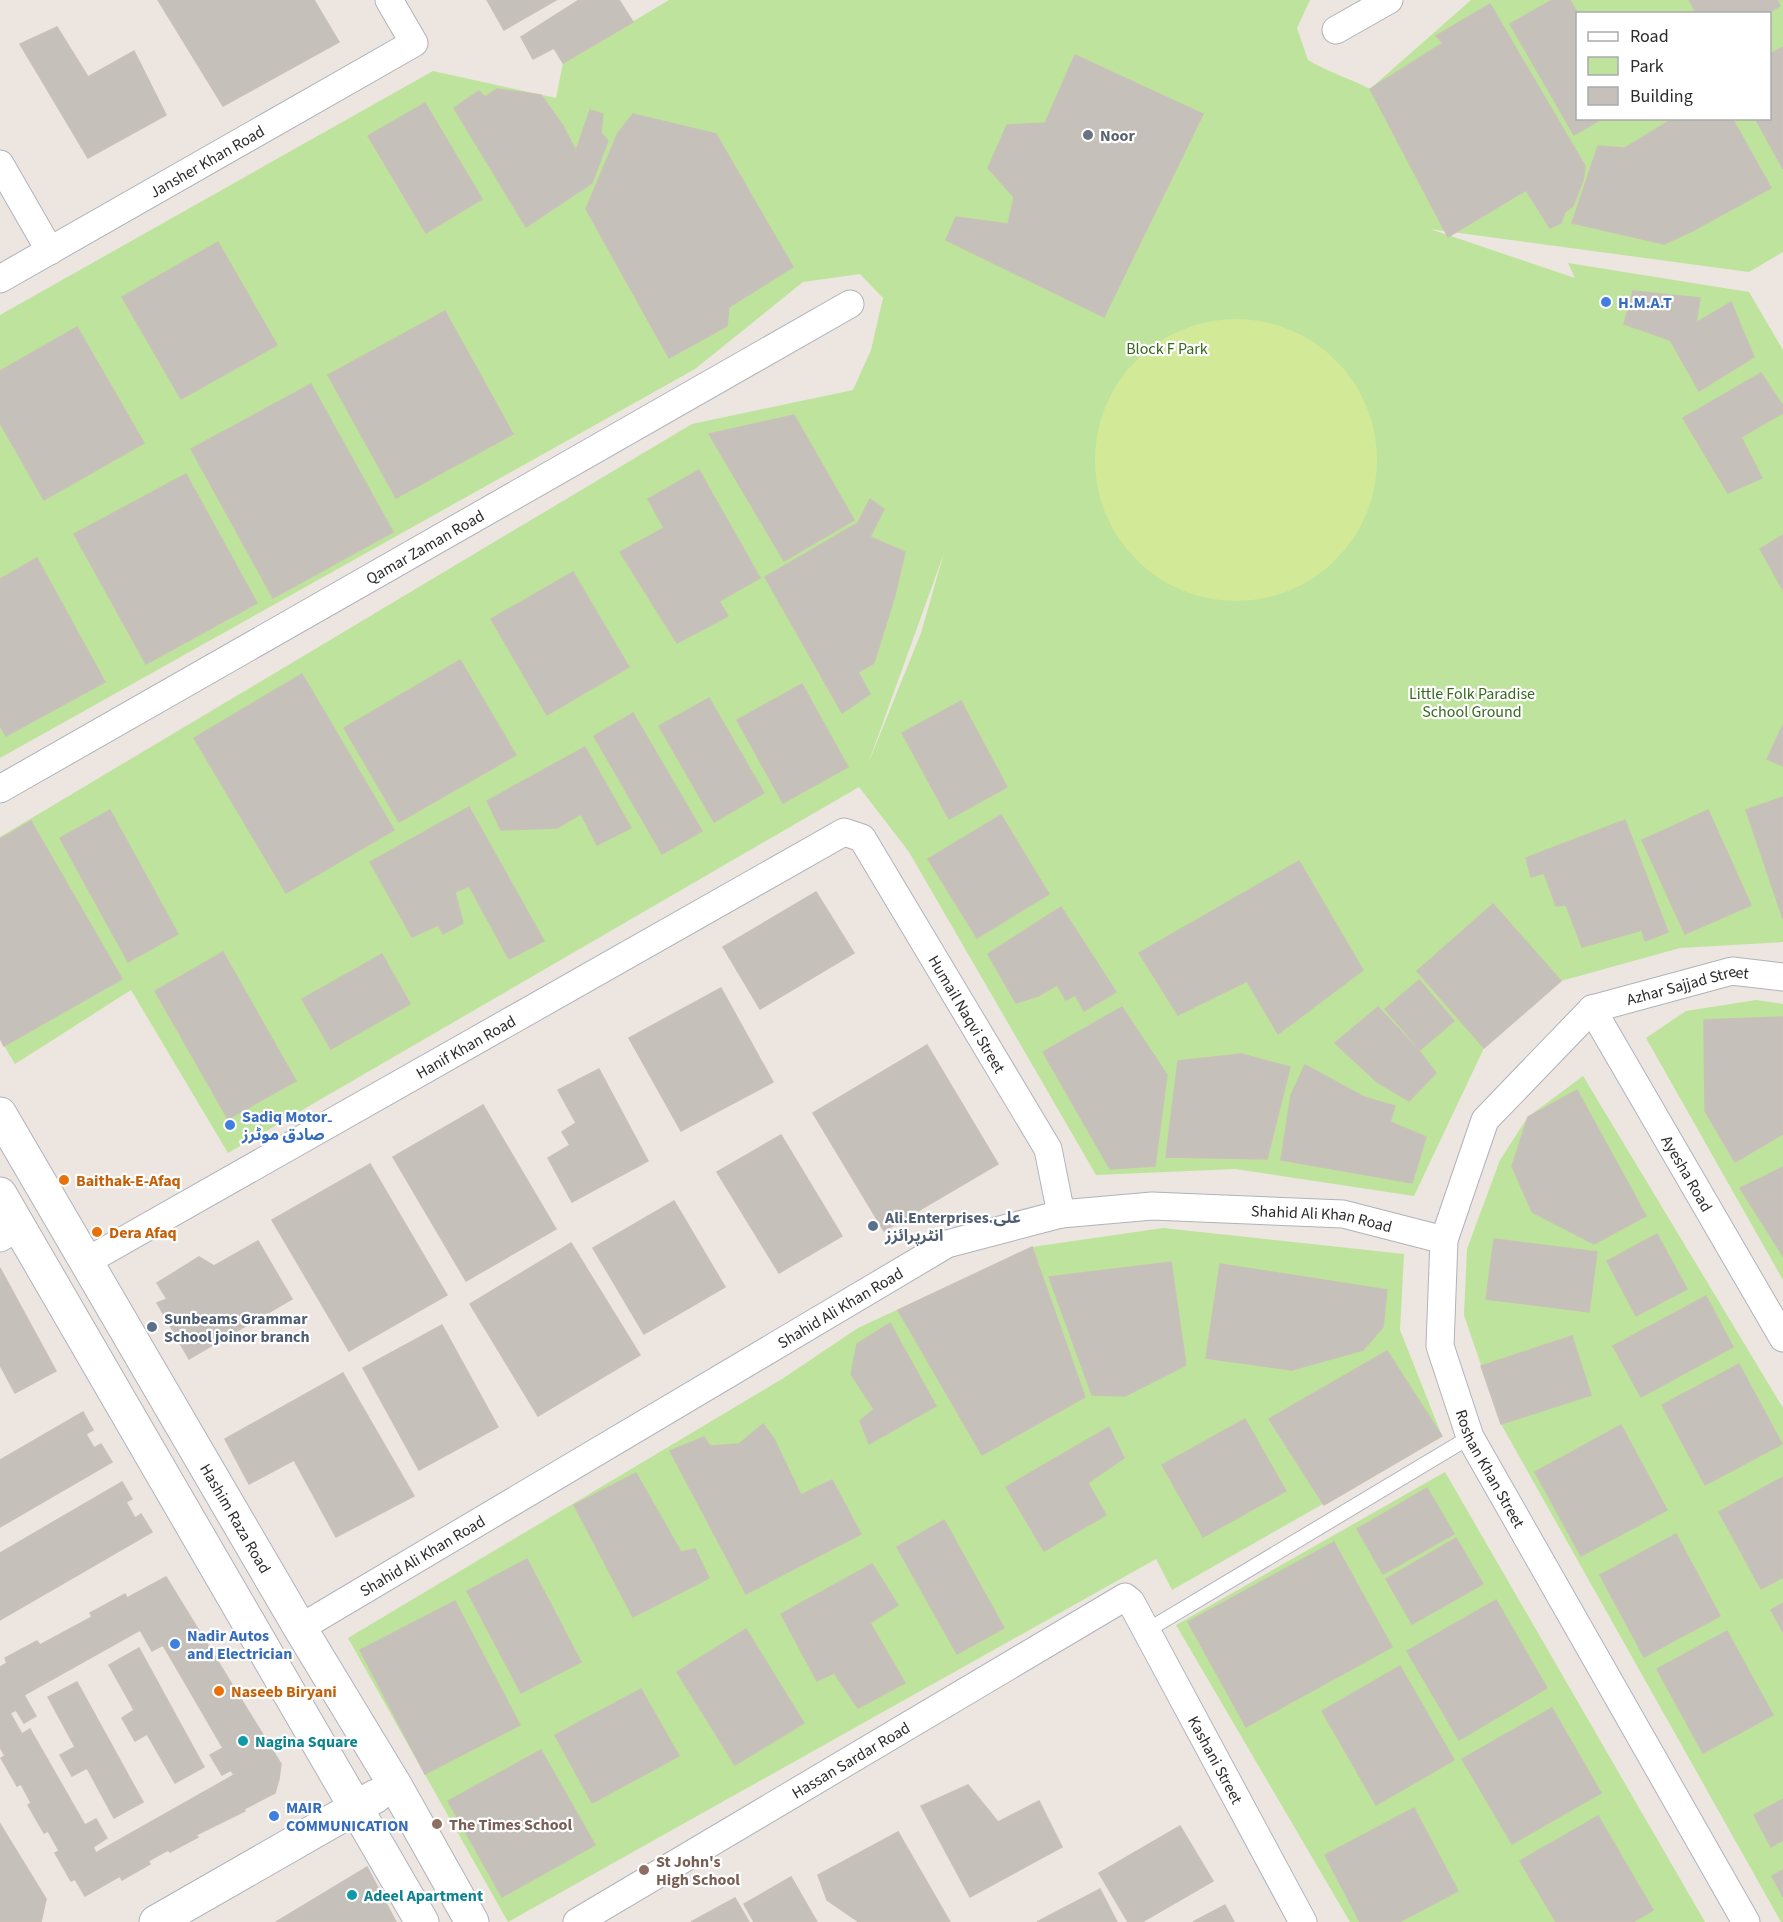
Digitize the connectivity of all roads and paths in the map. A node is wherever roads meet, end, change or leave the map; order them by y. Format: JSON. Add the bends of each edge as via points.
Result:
{"nodes":[{"id":1,"x":389,"y":0,"type":"edge"},
{"id":2,"x":1389,"y":0,"type":"edge"},
{"id":3,"x":1336,"y":30,"type":"dead end"},
{"id":4,"x":0,"y":164,"type":"edge"},
{"id":5,"x":50,"y":251,"type":"junction"},
{"id":6,"x":0,"y":279,"type":"edge"},
{"id":7,"x":850,"y":304,"type":"dead end"},
{"id":8,"x":0,"y":789,"type":"edge"},
{"id":9,"x":844,"y":832,"type":"joint"},
{"id":10,"x":1783,"y":977,"type":"edge"},
{"id":11,"x":1592,"y":1009,"type":"junction"},
{"id":12,"x":0,"y":1114,"type":"edge"},
{"id":13,"x":0,"y":1194,"type":"edge"},
{"id":14,"x":1061,"y":1214,"type":"junction"},
{"id":15,"x":9,"y":1232,"type":"edge"},
{"id":16,"x":1444,"y":1240,"type":"junction"},
{"id":17,"x":87,"y":1261,"type":"junction"},
{"id":18,"x":1783,"y":1338,"type":"edge"},
{"id":19,"x":1470,"y":1437,"type":"junction"},
{"id":20,"x":1125,"y":1597,"type":"joint"},
{"id":21,"x":300,"y":1628,"type":"junction"},
{"id":22,"x":1146,"y":1630,"type":"junction"},
{"id":23,"x":395,"y":1785,"type":"junction"},
{"id":24,"x":356,"y":1807,"type":"junction"},
{"id":25,"x":156,"y":1922,"type":"edge"},
{"id":26,"x":422,"y":1922,"type":"edge"},
{"id":27,"x":472,"y":1922,"type":"edge"},
{"id":28,"x":577,"y":1922,"type":"edge"},
{"id":29,"x":1304,"y":1922,"type":"edge"},
{"id":30,"x":1746,"y":1922,"type":"edge"}],
"edges":[{"from":1,"to":5,"type":"street","name":"Jansher Khan Road","via":[[414,43]]},
{"from":2,"to":3,"type":"street"},
{"from":4,"to":5,"type":"street"},
{"from":5,"to":6,"type":"street","name":"Jansher Khan Road"},
{"from":7,"to":8,"type":"street","name":"Qamar Zaman Road"},
{"from":9,"to":14,"type":"street","name":"Humail Naqvi Street","via":[[862,838],[1048,1149]]},
{"from":9,"to":17,"type":"street","name":"Hanif Khan Road"},
{"from":10,"to":11,"type":"street","name":"Azhar Sajjad Street","via":[[1732,971]]},
{"from":11,"to":16,"type":"street","name":"Roshan Khan Street","via":[[1485,1120]]},
{"from":11,"to":18,"type":"street","name":"Ayesha Road"},
{"from":12,"to":17,"type":"street","name":"Hashim Raza Road"},
{"from":13,"to":15,"type":"street"},
{"from":14,"to":16,"type":"street","name":"Shahid Ali Khan Road","via":[[1152,1206],[1343,1214]]},
{"from":14,"to":21,"type":"street","name":"Shahid Ali Khan Road","via":[[947,1244]]},
{"from":15,"to":24,"type":"street"},
{"from":16,"to":19,"type":"street","name":"Roshan Khan Street","via":[[1440,1346]]},
{"from":17,"to":21,"type":"street","name":"Hashim Raza Road"},
{"from":19,"to":22,"type":"lane"},
{"from":19,"to":30,"type":"street","name":"Roshan Khan Street"},
{"from":20,"to":22,"type":"street","name":"Kashani Street"},
{"from":20,"to":28,"type":"street","name":"Hassan Sardar Road"},
{"from":21,"to":23,"type":"street","name":"Hashim Raza Road"},
{"from":22,"to":29,"type":"street","name":"Kashani Street"},
{"from":23,"to":24,"type":"street"},
{"from":23,"to":27,"type":"street","name":"Hashim Raza Road"},
{"from":24,"to":25,"type":"street"},
{"from":24,"to":26,"type":"street"}]}
